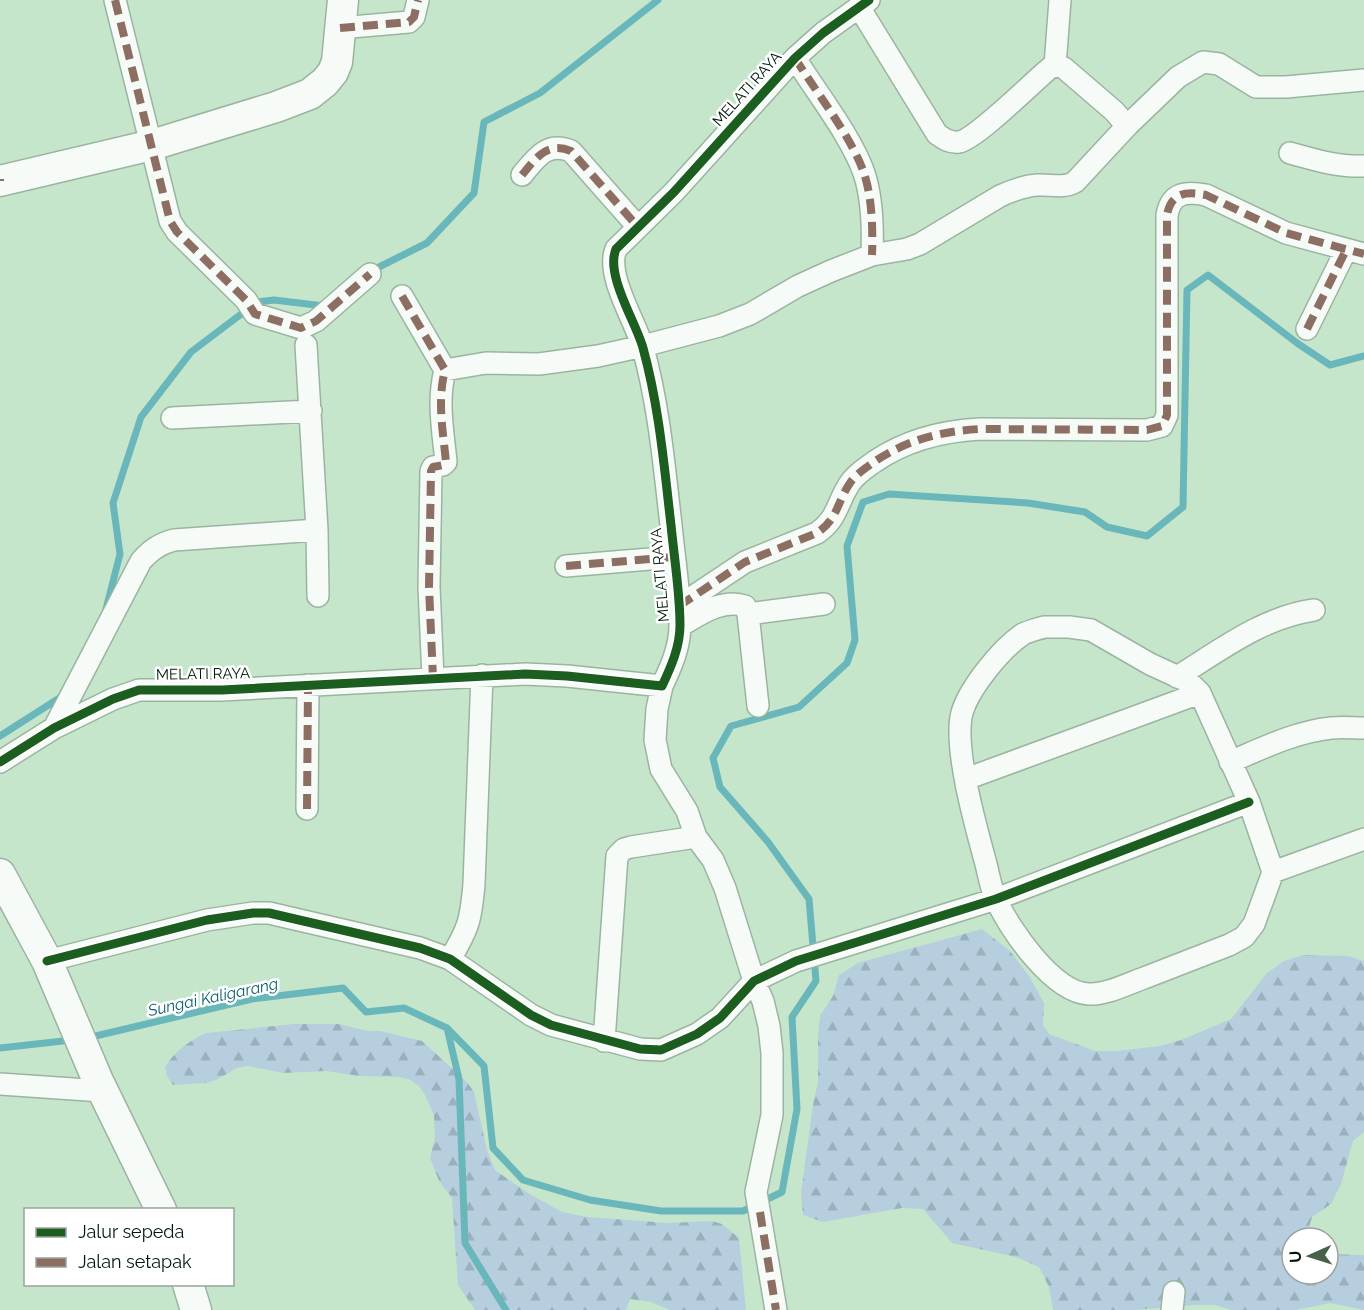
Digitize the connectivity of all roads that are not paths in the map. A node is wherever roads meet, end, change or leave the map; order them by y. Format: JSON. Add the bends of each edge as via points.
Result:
{"nodes":[{"id":1,"x":115,"y":0,"type":"edge"},
{"id":2,"x":418,"y":0,"type":"edge"},
{"id":3,"x":1060,"y":0,"type":"edge"},
{"id":4,"x":864,"y":4,"type":"edge"},
{"id":5,"x":342,"y":14,"type":"edge"},
{"id":6,"x":795,"y":58,"type":"junction"},
{"id":7,"x":1055,"y":66,"type":"junction"},
{"id":8,"x":1364,"y":80,"type":"edge"},
{"id":9,"x":1128,"y":126,"type":"junction"},
{"id":10,"x":152,"y":145,"type":"junction"},
{"id":11,"x":1290,"y":153,"type":"dead end"},
{"id":12,"x":1364,"y":166,"type":"edge"},
{"id":13,"x":522,"y":175,"type":"dead end"},
{"id":14,"x":0,"y":180,"type":"edge"},
{"id":15,"x":638,"y":227,"type":"junction"},
{"id":16,"x":872,"y":249,"type":"junction"},
{"id":17,"x":1355,"y":252,"type":"edge"},
{"id":18,"x":370,"y":274,"type":"dead end"},
{"id":19,"x":402,"y":296,"type":"dead end"},
{"id":20,"x":1307,"y":329,"type":"dead end"},
{"id":21,"x":306,"y":345,"type":"dead end"},
{"id":22,"x":643,"y":346,"type":"junction"},
{"id":23,"x":445,"y":370,"type":"junction"},
{"id":24,"x":311,"y":411,"type":"junction"},
{"id":25,"x":172,"y":418,"type":"dead end"},
{"id":26,"x":317,"y":531,"type":"junction"},
{"id":27,"x":674,"y":557,"type":"junction"},
{"id":28,"x":566,"y":566,"type":"dead end"},
{"id":29,"x":318,"y":596,"type":"dead end"},
{"id":30,"x":824,"y":604,"type":"dead end"},
{"id":31,"x":1314,"y":610,"type":"dead end"},
{"id":32,"x":748,"y":614,"type":"junction"},
{"id":33,"x":679,"y":616,"type":"junction"},
{"id":34,"x":482,"y":675,"type":"junction"},
{"id":35,"x":1177,"y":677,"type":"junction"},
{"id":36,"x":433,"y":678,"type":"junction"},
{"id":37,"x":308,"y":685,"type":"junction"},
{"id":38,"x":662,"y":686,"type":"junction"},
{"id":39,"x":1200,"y":693,"type":"junction"},
{"id":40,"x":758,"y":706,"type":"dead end"},
{"id":41,"x":54,"y":728,"type":"junction"},
{"id":42,"x":1364,"y":728,"type":"edge"},
{"id":43,"x":0,"y":762,"type":"edge"},
{"id":44,"x":1230,"y":762,"type":"junction"},
{"id":45,"x":966,"y":779,"type":"junction"},
{"id":46,"x":1249,"y":802,"type":"junction"},
{"id":47,"x":307,"y":809,"type":"dead end"},
{"id":48,"x":696,"y":837,"type":"junction"},
{"id":49,"x":1364,"y":839,"type":"edge"},
{"id":50,"x":1273,"y":872,"type":"junction"},
{"id":51,"x":0,"y":874,"type":"edge"},
{"id":52,"x":996,"y":899,"type":"junction"},
{"id":53,"x":450,"y":959,"type":"junction"},
{"id":54,"x":47,"y":961,"type":"junction"},
{"id":55,"x":754,"y":981,"type":"junction"},
{"id":56,"x":604,"y":1041,"type":"junction"},
{"id":57,"x":0,"y":1084,"type":"edge"},
{"id":58,"x":100,"y":1086,"type":"junction"},
{"id":59,"x":160,"y":1208,"type":"edge"},
{"id":60,"x":189,"y":1286,"type":"edge"},
{"id":61,"x":196,"y":1310,"type":"edge"},
{"id":62,"x":776,"y":1310,"type":"edge"}],
"edges":[{"from":1,"to":10,"type":"street"},
{"from":2,"to":5,"type":"street","via":[[409,22]]},
{"from":3,"to":7,"type":"street"},
{"from":4,"to":6,"type":"street","name":"MELATI RAYA"},
{"from":4,"to":7,"type":"street","via":[[937,134],[945,140],[960,142],[975,133]]},
{"from":5,"to":10,"type":"street","via":[[337,62],[325,82],[310,94]]},
{"from":6,"to":15,"type":"street","name":"MELATI RAYA"},
{"from":6,"to":16,"type":"street","via":[[854,150],[864,174]]},
{"from":7,"to":9,"type":"street","via":[[1064,68]]},
{"from":8,"to":9,"type":"street","via":[[1256,87],[1219,64],[1203,62],[1178,77]]},
{"from":9,"to":16,"type":"street","via":[[1070,185],[1012,190],[920,244],[907,249]]},
{"from":10,"to":14,"type":"street"},
{"from":10,"to":18,"type":"street","via":[[170,221],[250,307],[301,328],[316,321]]},
{"from":11,"to":12,"type":"street","via":[[1322,162]]},
{"from":13,"to":15,"type":"street","via":[[540,153],[556,147],[571,151]]},
{"from":15,"to":22,"type":"street","name":"MELATI RAYA","via":[[616,249],[613,264]]},
{"from":16,"to":22,"type":"street","via":[[750,314]]},
{"from":17,"to":20,"type":"street"},
{"from":17,"to":33,"type":"street","via":[[1286,233],[1206,195],[1178,196],[1169,203],[1167,215],[1167,415],[1162,426],[1147,430],[980,429],[920,439],[884,455],[860,472],[850,482],[825,528],[745,561]]},
{"from":19,"to":23,"type":"street"},
{"from":21,"to":24,"type":"street"},
{"from":22,"to":23,"type":"street","via":[[539,364],[486,363]]},
{"from":22,"to":27,"type":"street","name":"MELATI RAYA","via":[[656,408]]},
{"from":23,"to":36,"type":"street","via":[[441,405],[446,462],[431,471],[429,587]]},
{"from":24,"to":25,"type":"street"},
{"from":24,"to":26,"type":"street"},
{"from":26,"to":29,"type":"street"},
{"from":26,"to":41,"type":"street","via":[[174,540],[154,548],[141,561]]},
{"from":27,"to":28,"type":"street"},
{"from":27,"to":33,"type":"street","name":"MELATI RAYA"},
{"from":30,"to":32,"type":"street"},
{"from":31,"to":35,"type":"street","via":[[1295,613],[1250,633]]},
{"from":32,"to":33,"type":"street","via":[[742,605],[720,605]]},
{"from":32,"to":40,"type":"street"},
{"from":33,"to":38,"type":"street","name":"MELATI RAYA","via":[[675,655]]},
{"from":34,"to":36,"type":"street","name":"MELATI RAYA"},
{"from":34,"to":38,"type":"street","name":"MELATI RAYA","via":[[567,676]]},
{"from":34,"to":53,"type":"street","via":[[471,918]]},
{"from":35,"to":39,"type":"street"},
{"from":35,"to":45,"type":"street","via":[[1091,630],[1044,627],[1024,633],[984,674],[961,715]]},
{"from":36,"to":37,"type":"street","name":"MELATI RAYA"},
{"from":37,"to":41,"type":"street","name":"MELATI RAYA","via":[[138,690]]},
{"from":37,"to":47,"type":"street"},
{"from":38,"to":48,"type":"street","via":[[656,725],[657,755],[667,781],[687,811]]},
{"from":39,"to":44,"type":"street"},
{"from":39,"to":45,"type":"street"},
{"from":41,"to":43,"type":"street","name":"MELATI RAYA"},
{"from":42,"to":44,"type":"street","via":[[1305,732]]},
{"from":44,"to":46,"type":"street"},
{"from":45,"to":52,"type":"street"},
{"from":46,"to":50,"type":"street"},
{"from":46,"to":52,"type":"street"},
{"from":48,"to":55,"type":"street","via":[[713,860],[725,888]]},
{"from":48,"to":56,"type":"street","via":[[631,847],[617,856]]},
{"from":49,"to":50,"type":"street"},
{"from":50,"to":52,"type":"street","via":[[1254,924],[1244,937],[1123,986],[1089,994],[1073,992],[1035,958]]},
{"from":51,"to":54,"type":"street"},
{"from":52,"to":55,"type":"street","via":[[796,961]]},
{"from":53,"to":54,"type":"street","via":[[420,948],[253,912]]},
{"from":53,"to":56,"type":"street","via":[[531,1016]]},
{"from":54,"to":58,"type":"street"},
{"from":55,"to":56,"type":"street","via":[[720,1018],[677,1044],[661,1050]]},
{"from":55,"to":62,"type":"street","via":[[765,1009],[772,1053],[772,1115],[758,1202]]},
{"from":57,"to":58,"type":"street"},
{"from":58,"to":59,"type":"street"},
{"from":60,"to":61,"type":"street"}]}
